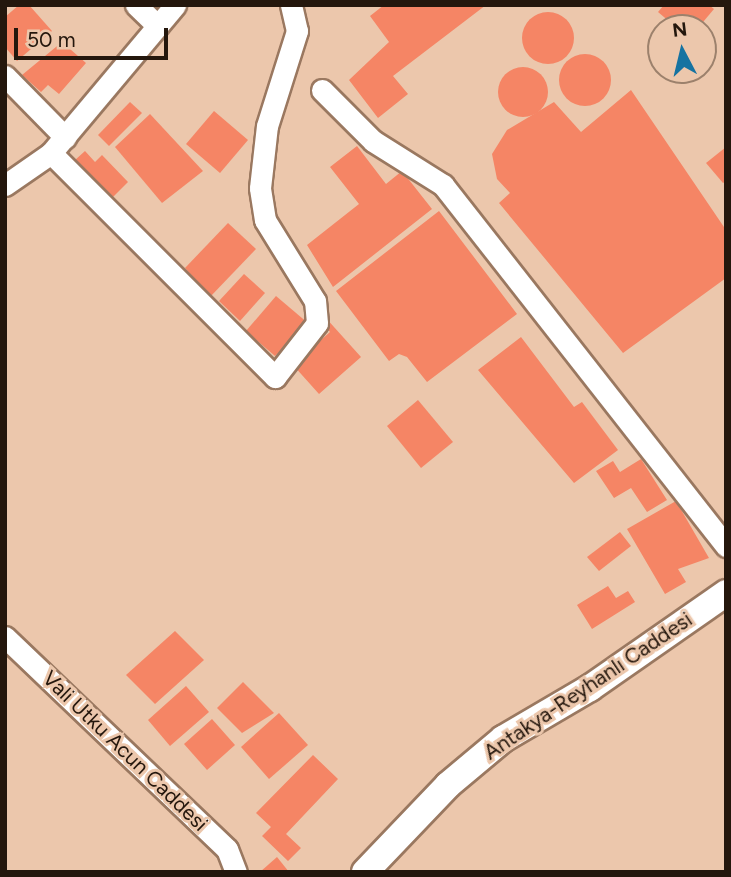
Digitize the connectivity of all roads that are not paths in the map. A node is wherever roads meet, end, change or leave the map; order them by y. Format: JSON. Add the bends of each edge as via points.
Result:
{"nodes":[{"id":1,"x":136,"y":5,"type":"edge"},
{"id":2,"x":176,"y":5,"type":"edge"},
{"id":3,"x":291,"y":5,"type":"edge"},
{"id":4,"x":158,"y":26,"type":"junction"},
{"id":5,"x":5,"y":76,"type":"edge"},
{"id":6,"x":322,"y":90,"type":"dead end"},
{"id":7,"x":58,"y":145,"type":"junction"},
{"id":8,"x":6,"y":182,"type":"edge"},
{"id":9,"x":726,"y":546,"type":"edge"},
{"id":10,"x":726,"y":593,"type":"edge"},
{"id":11,"x":5,"y":637,"type":"edge"},
{"id":12,"x":236,"y":872,"type":"edge"},
{"id":13,"x":365,"y":872,"type":"edge"}],
"edges":[{"from":1,"to":4,"type":"street"},
{"from":2,"to":4,"type":"street"},
{"from":3,"to":7,"type":"street","via":[[297,31],[267,126],[260,188],[265,220],[315,301],[317,323],[275,377]]},
{"from":4,"to":7,"type":"street"},
{"from":5,"to":7,"type":"street"},
{"from":6,"to":9,"type":"street","via":[[373,141],[443,185]]},
{"from":7,"to":8,"type":"street"},
{"from":10,"to":13,"type":"main road","name":"Antakya-Reyhanlı Caddesi","via":[[590,688],[503,739],[447,785]]},
{"from":11,"to":12,"type":"street","name":"Vali Utku Acun Caddesi","via":[[227,849]]}]}
